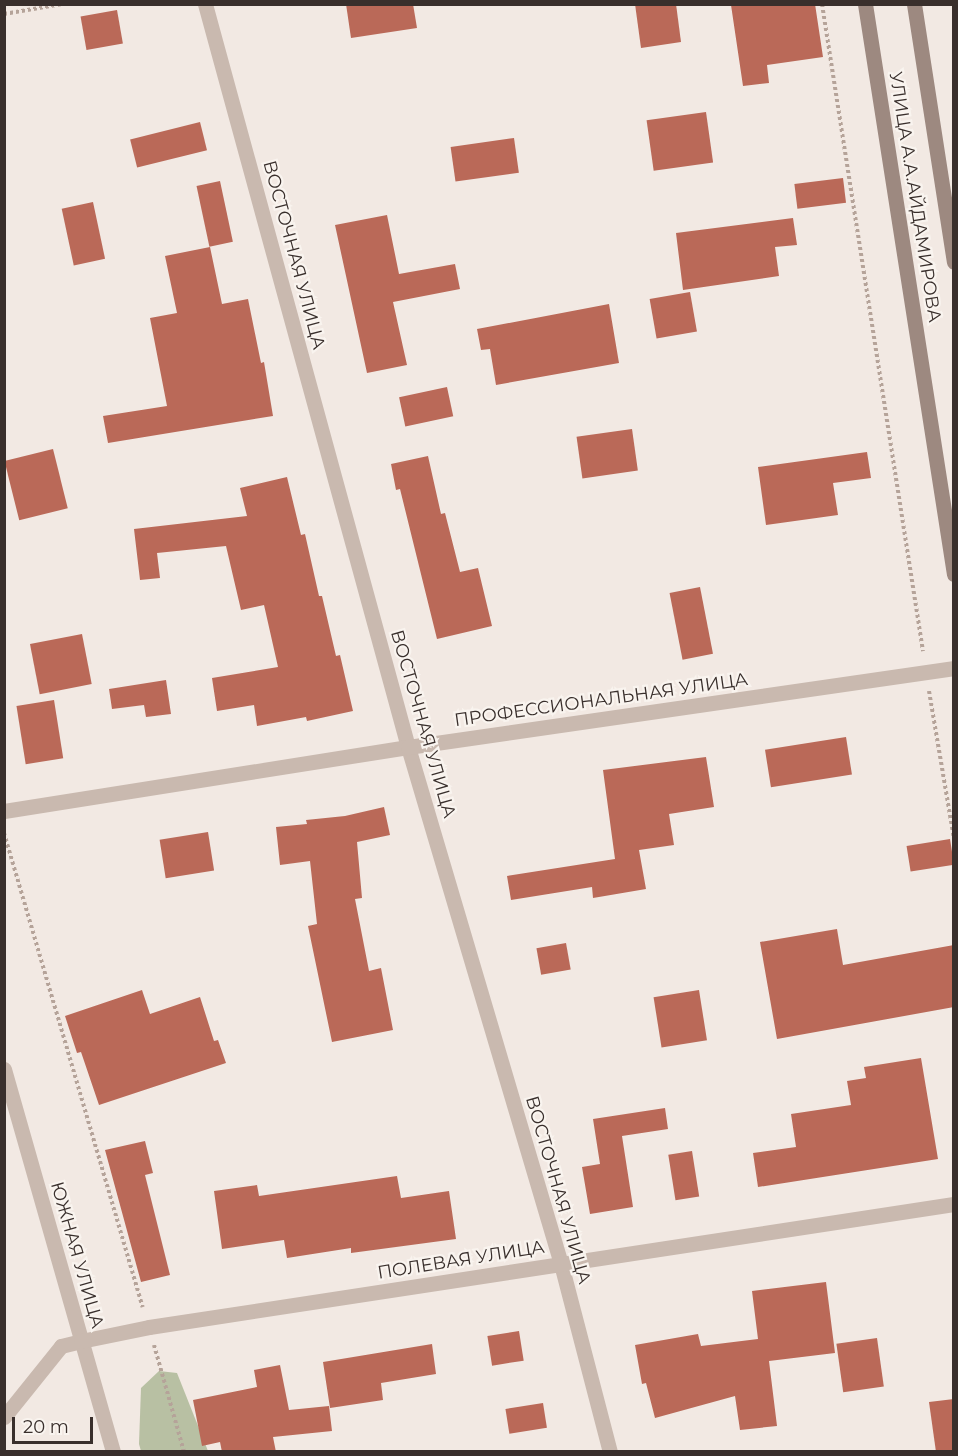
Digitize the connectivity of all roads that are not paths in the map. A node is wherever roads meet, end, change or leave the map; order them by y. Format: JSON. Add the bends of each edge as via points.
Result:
{"nodes":[{"id":1,"x":205,"y":4,"type":"edge"},
{"id":2,"x":865,"y":4,"type":"edge"},
{"id":3,"x":914,"y":4,"type":"edge"},
{"id":4,"x":954,"y":262,"type":"edge"},
{"id":5,"x":954,"y":574,"type":"edge"},
{"id":6,"x":954,"y":668,"type":"edge"},
{"id":7,"x":408,"y":747,"type":"junction"},
{"id":8,"x":4,"y":811,"type":"edge"},
{"id":9,"x":4,"y":1069,"type":"edge"},
{"id":10,"x":954,"y":1204,"type":"edge"},
{"id":11,"x":561,"y":1264,"type":"junction"},
{"id":12,"x":81,"y":1341,"type":"junction"},
{"id":13,"x":4,"y":1418,"type":"edge"},
{"id":14,"x":113,"y":1452,"type":"edge"},
{"id":15,"x":610,"y":1452,"type":"edge"}],
"edges":[{"from":1,"to":7,"type":"street","name":"ВОСТОЧНАЯ УЛИЦА"},
{"from":2,"to":5,"type":"main road","name":"УЛИЦА А.А.АЙДАМИРОВА"},
{"from":3,"to":4,"type":"main road","name":"УЛИЦА А.А.АЙДАМИРОВА"},
{"from":6,"to":7,"type":"street","name":"ПРОФЕССИОНАЛЬНАЯ УЛИЦА"},
{"from":7,"to":8,"type":"street","name":"ПРОФЕССИОНАЛЬНАЯ УЛИЦА"},
{"from":7,"to":11,"type":"street","name":"ВОСТОЧНАЯ УЛИЦА"},
{"from":9,"to":12,"type":"street","name":"ЮЖНАЯ УЛИЦА"},
{"from":10,"to":11,"type":"street","name":"ПОЛЕВАЯ УЛИЦА"},
{"from":11,"to":12,"type":"street","name":"ПОЛЕВАЯ УЛИЦА","via":[[148,1327]]},
{"from":11,"to":15,"type":"street","name":"ВОСТОЧНАЯ УЛИЦА"},
{"from":12,"to":13,"type":"street","name":"ПОЛЕВАЯ УЛИЦА","via":[[61,1346]]},
{"from":12,"to":14,"type":"street","name":"ЮЖНАЯ УЛИЦА"}]}
